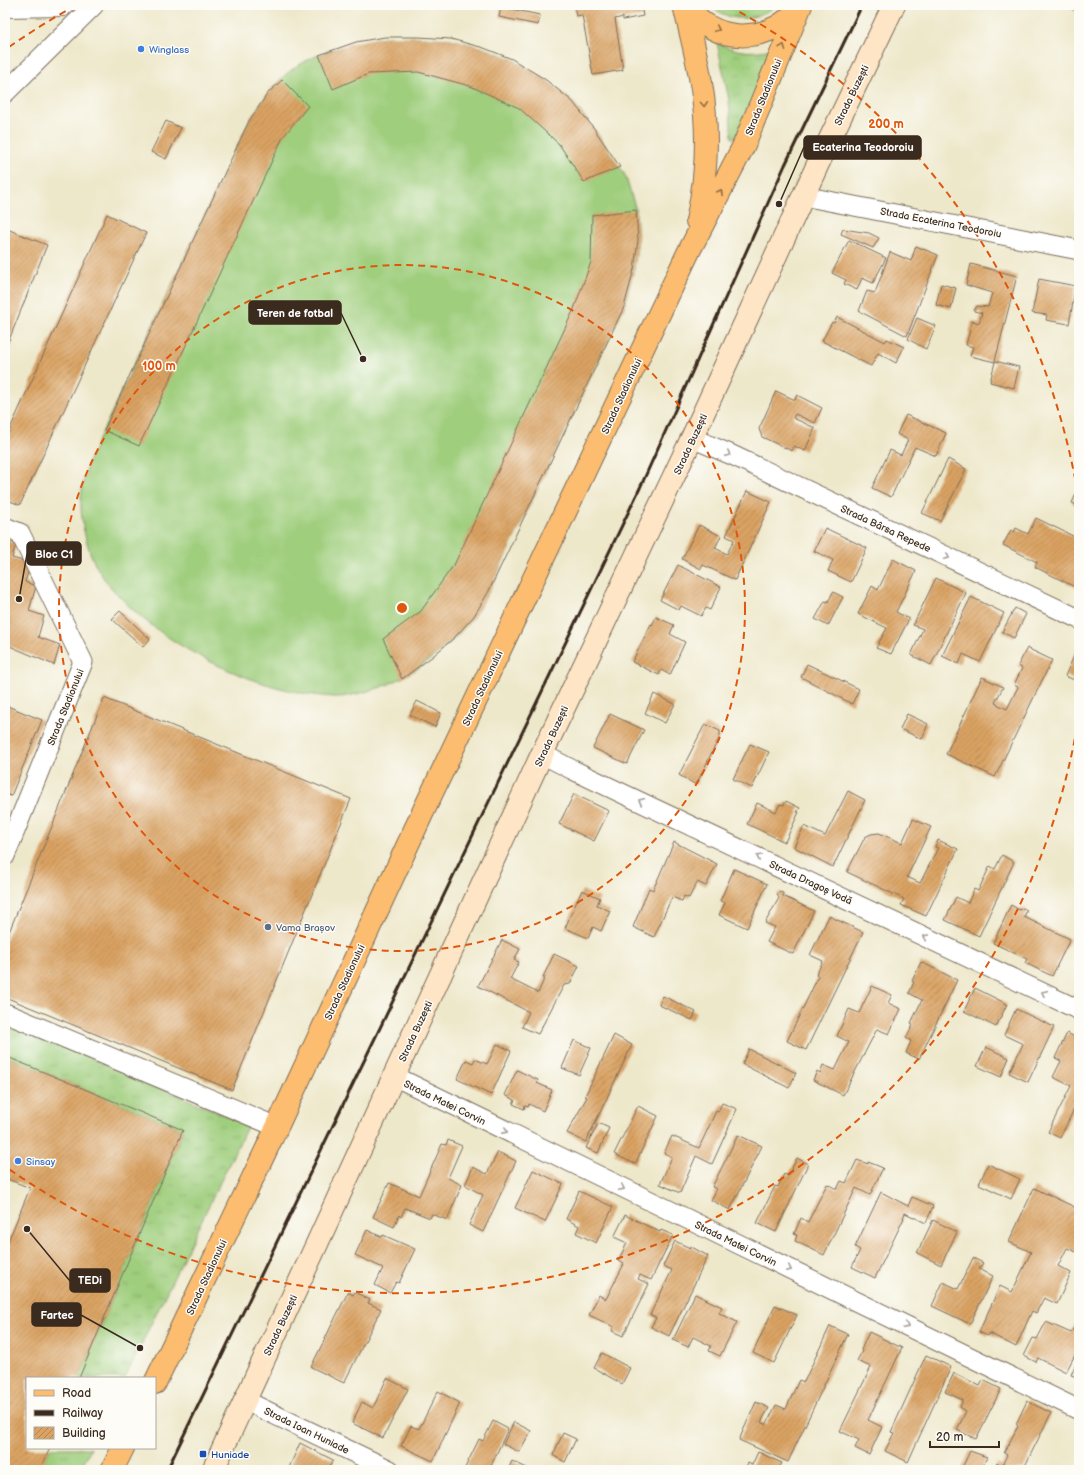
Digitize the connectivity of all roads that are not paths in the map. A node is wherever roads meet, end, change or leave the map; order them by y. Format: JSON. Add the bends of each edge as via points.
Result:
{"nodes":[{"id":1,"x":62,"y":5,"type":"edge"},
{"id":2,"x":94,"y":5,"type":"edge"},
{"id":3,"x":684,"y":5,"type":"edge"},
{"id":4,"x":688,"y":5,"type":"edge"},
{"id":5,"x":801,"y":5,"type":"edge"},
{"id":6,"x":894,"y":5,"type":"edge"},
{"id":7,"x":5,"y":6,"type":"edge"},
{"id":8,"x":5,"y":93,"type":"edge"},
{"id":9,"x":803,"y":196,"type":"junction"},
{"id":10,"x":1079,"y":250,"type":"edge"},
{"id":11,"x":689,"y":251,"type":"junction"},
{"id":12,"x":692,"y":438,"type":"junction"},
{"id":13,"x":5,"y":527,"type":"edge"},
{"id":14,"x":1079,"y":618,"type":"edge"},
{"id":15,"x":542,"y":754,"type":"junction"},
{"id":16,"x":5,"y":856,"type":"edge"},
{"id":17,"x":1079,"y":1010,"type":"edge"},
{"id":18,"x":5,"y":1013,"type":"edge"},
{"id":19,"x":394,"y":1076,"type":"junction"},
{"id":20,"x":277,"y":1127,"type":"junction"},
{"id":21,"x":156,"y":1381,"type":"edge"},
{"id":22,"x":246,"y":1401,"type":"junction"},
{"id":23,"x":1079,"y":1410,"type":"edge"},
{"id":24,"x":122,"y":1449,"type":"edge"},
{"id":25,"x":112,"y":1470,"type":"edge"},
{"id":26,"x":213,"y":1470,"type":"edge"},
{"id":27,"x":390,"y":1470,"type":"edge"}],
"edges":[{"from":1,"to":7,"type":"street"},
{"from":2,"to":8,"type":"street"},
{"from":3,"to":11,"type":"main road","name":"Strada Stadionului","one_way":true,"via":[[701,82],[706,137],[702,199]]},
{"from":4,"to":5,"type":"main road","name":"Strada Stadionului","one_way":true,"via":[[704,23],[721,32],[738,36],[774,29],[789,19]]},
{"from":11,"to":5,"type":"main road","name":"Strada Stadionului","one_way":true,"via":[[743,147]]},
{"from":6,"to":9,"type":"main road","name":"Strada Buzești"},
{"from":9,"to":10,"type":"street","name":"Strada Ecaterina Teodoroiu"},
{"from":9,"to":12,"type":"main road","name":"Strada Buzești"},
{"from":11,"to":20,"type":"main road","name":"Strada Stadionului","via":[[425,807]]},
{"from":12,"to":14,"type":"street","name":"Strada Bârsa Repede","one_way":true},
{"from":12,"to":15,"type":"main road","name":"Strada Buzești"},
{"from":13,"to":16,"type":"street","name":"Strada Stadionului","via":[[20,533],[83,662]]},
{"from":17,"to":15,"type":"street","name":"Strada Dragoș Vodă","one_way":true},
{"from":15,"to":19,"type":"main road","name":"Strada Buzești"},
{"from":18,"to":20,"type":"street"},
{"from":19,"to":22,"type":"main road","name":"Strada Buzești"},
{"from":19,"to":23,"type":"street","name":"Strada Matei Corvin","one_way":true},
{"from":20,"to":21,"type":"main road","name":"Strada Stadionului"},
{"from":22,"to":26,"type":"main road","name":"Strada Buzești"},
{"from":22,"to":27,"type":"street","name":"Strada Ioan Huniade"},
{"from":24,"to":25,"type":"main road"}]}
